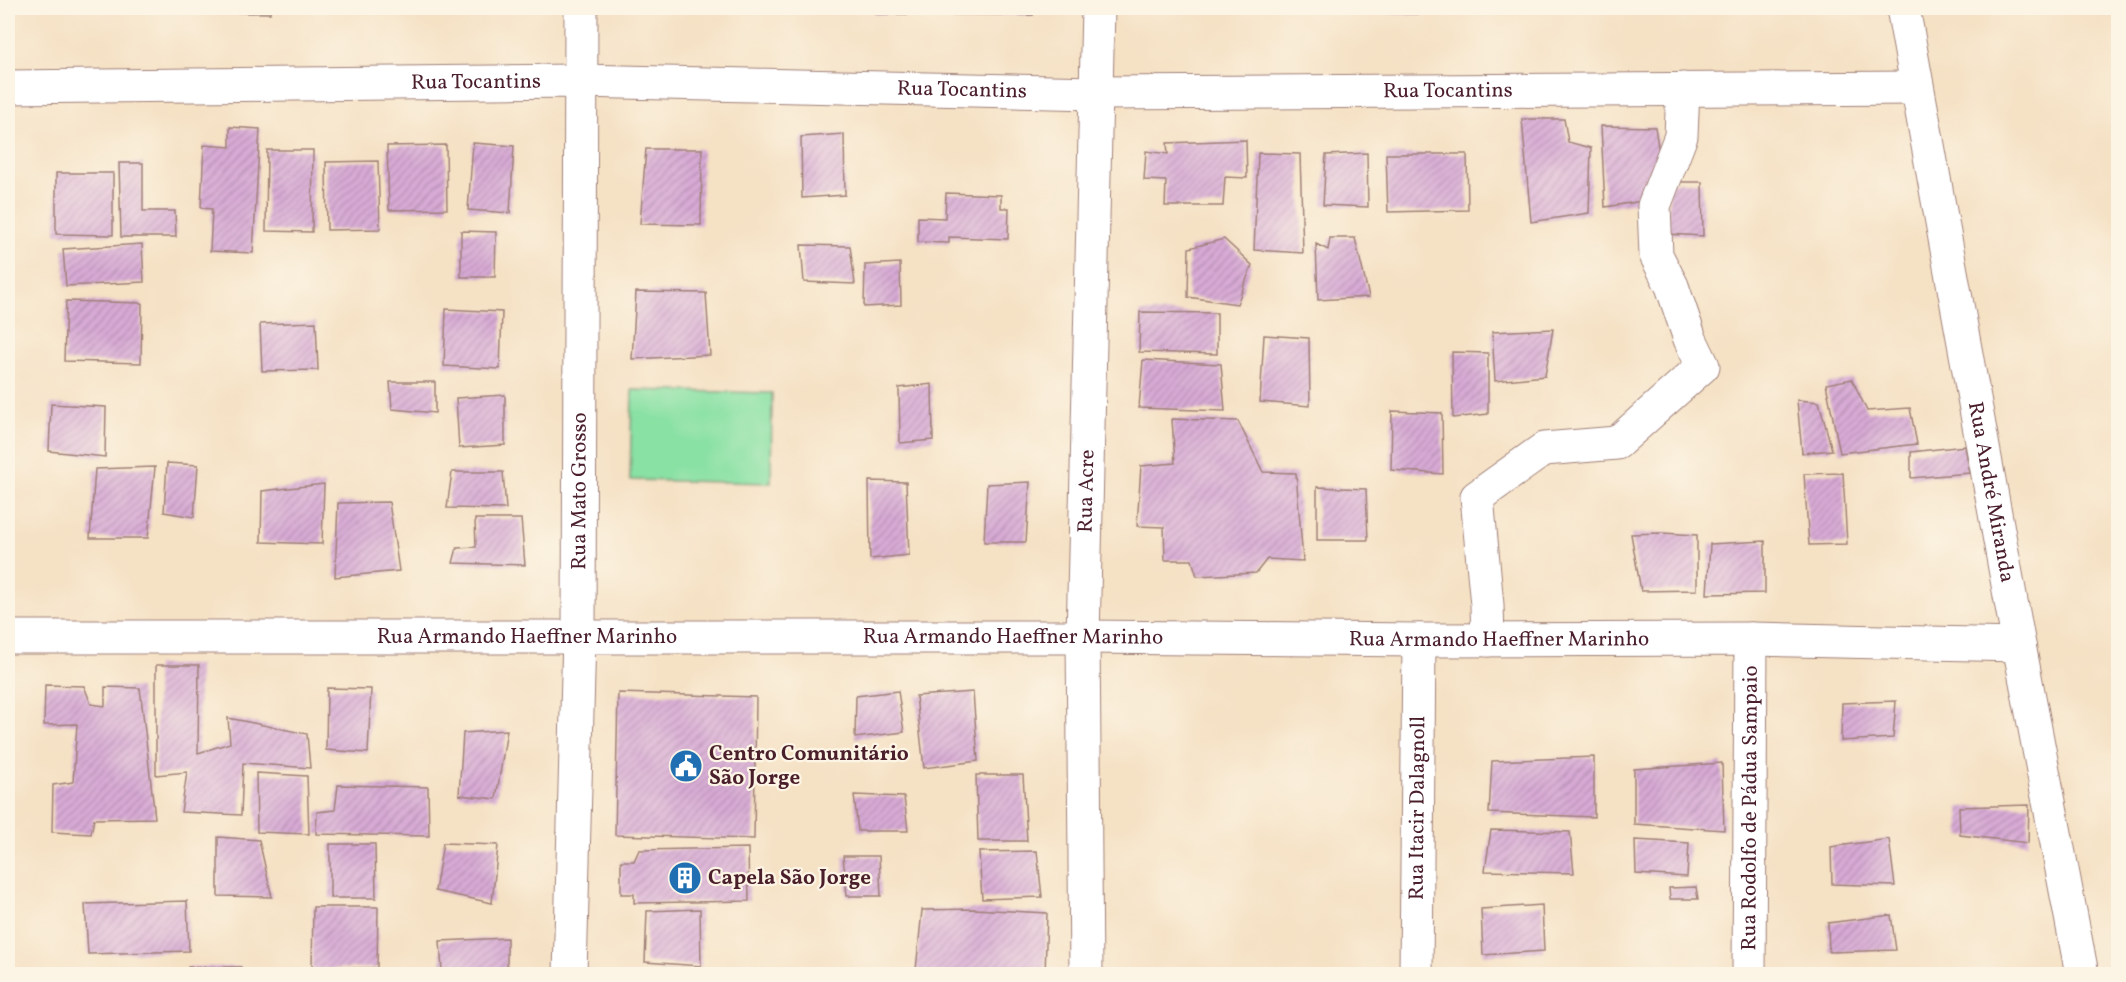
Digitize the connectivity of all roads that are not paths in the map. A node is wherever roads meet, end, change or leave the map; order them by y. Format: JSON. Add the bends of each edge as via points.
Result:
{"nodes":[{"id":1,"x":581,"y":8,"type":"edge"},
{"id":2,"x":1098,"y":8,"type":"edge"},
{"id":3,"x":1903,"y":8,"type":"edge"},
{"id":4,"x":580,"y":81,"type":"junction"},
{"id":5,"x":8,"y":87,"type":"edge"},
{"id":6,"x":1917,"y":88,"type":"junction"},
{"id":7,"x":1683,"y":89,"type":"junction"},
{"id":8,"x":1095,"y":93,"type":"junction"},
{"id":9,"x":579,"y":636,"type":"junction"},
{"id":10,"x":8,"y":637,"type":"edge"},
{"id":11,"x":1083,"y":637,"type":"junction"},
{"id":12,"x":1751,"y":639,"type":"junction"},
{"id":13,"x":1419,"y":640,"type":"junction"},
{"id":14,"x":1488,"y":640,"type":"junction"},
{"id":15,"x":2019,"y":645,"type":"junction"},
{"id":16,"x":570,"y":975,"type":"edge"},
{"id":17,"x":1086,"y":975,"type":"edge"},
{"id":18,"x":1416,"y":975,"type":"edge"},
{"id":19,"x":1749,"y":975,"type":"edge"},
{"id":20,"x":2082,"y":975,"type":"edge"}],
"edges":[{"from":1,"to":4,"type":"street","name":"Rua Mato Grosso"},
{"from":2,"to":8,"type":"street","name":"Rua Acre"},
{"from":3,"to":6,"type":"street","name":"Rua André Miranda"},
{"from":4,"to":5,"type":"street","name":"Rua Tocantins"},
{"from":4,"to":8,"type":"street","name":"Rua Tocantins"},
{"from":4,"to":9,"type":"street","name":"Rua Mato Grosso"},
{"from":6,"to":7,"type":"street","name":"Rua Tocantins"},
{"from":6,"to":15,"type":"street","name":"Rua André Miranda"},
{"from":7,"to":8,"type":"street","name":"Rua Tocantins"},
{"from":7,"to":14,"type":"street","via":[[1681,136],[1654,207],[1656,255],[1703,366],[1617,443],[1544,449],[1477,497]]},
{"from":8,"to":11,"type":"street","name":"Rua Acre"},
{"from":9,"to":10,"type":"street","name":"Rua Armando Haeffner Marinho"},
{"from":9,"to":11,"type":"street","name":"Rua Armando Haeffner Marinho"},
{"from":9,"to":16,"type":"street","name":"Rua Mato Grosso"},
{"from":11,"to":13,"type":"street","name":"Rua Armando Haeffner Marinho"},
{"from":11,"to":17,"type":"street","name":"Rua Acre"},
{"from":12,"to":14,"type":"street","name":"Rua Armando Haeffner Marinho"},
{"from":12,"to":15,"type":"street","name":"Rua Armando Haeffner Marinho"},
{"from":12,"to":19,"type":"street","name":"Rua Rodolfo de Pádua Sampaio"},
{"from":13,"to":14,"type":"street","name":"Rua Armando Haeffner Marinho"},
{"from":13,"to":18,"type":"street","name":"Rua Itacir Dalagnoll"},
{"from":15,"to":20,"type":"street","name":"Rua André Miranda"}]}
